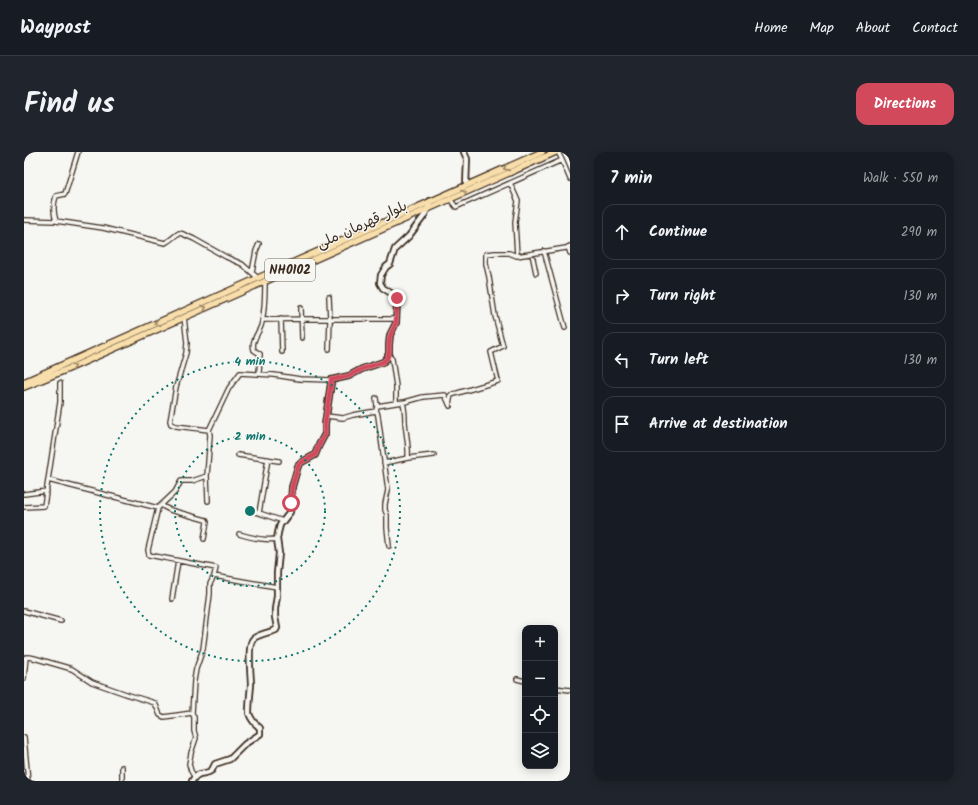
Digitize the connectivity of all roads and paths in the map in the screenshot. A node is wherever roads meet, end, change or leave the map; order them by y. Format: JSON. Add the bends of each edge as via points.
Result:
{"nodes":[{"id":1,"x":78,"y":152,"type":"edge"},
{"id":2,"x":464,"y":152,"type":"edge"},
{"id":3,"x":542,"y":152,"type":"edge"},
{"id":4,"x":557,"y":152,"type":"edge"},
{"id":5,"x":562,"y":160,"type":"junction"},
{"id":6,"x":570,"y":179,"type":"edge"},
{"id":7,"x":510,"y":183,"type":"junction"},
{"id":8,"x":466,"y":186,"type":"junction"},
{"id":9,"x":450,"y":199,"type":"junction"},
{"id":10,"x":430,"y":202,"type":"junction"},
{"id":11,"x":428,"y":208,"type":"junction"},
{"id":12,"x":24,"y":220,"type":"edge"},
{"id":13,"x":56,"y":221,"type":"junction"},
{"id":14,"x":259,"y":244,"type":"dead end"},
{"id":15,"x":569,"y":246,"type":"edge"},
{"id":16,"x":544,"y":252,"type":"junction"},
{"id":17,"x":570,"y":253,"type":"edge"},
{"id":18,"x":532,"y":254,"type":"junction"},
{"id":19,"x":517,"y":256,"type":"junction"},
{"id":20,"x":252,"y":272,"type":"junction"},
{"id":21,"x":536,"y":273,"type":"dead end"},
{"id":22,"x":258,"y":278,"type":"junction"},
{"id":23,"x":265,"y":281,"type":"junction"},
{"id":24,"x":329,"y":297,"type":"dead end"},
{"id":25,"x":301,"y":308,"type":"dead end"},
{"id":26,"x":184,"y":317,"type":"junction"},
{"id":27,"x":302,"y":319,"type":"junction"},
{"id":28,"x":396,"y":319,"type":"junction"},
{"id":29,"x":262,"y":320,"type":"junction"},
{"id":30,"x":281,"y":320,"type":"junction"},
{"id":31,"x":330,"y":320,"type":"junction"},
{"id":32,"x":565,"y":328,"type":"dead end"},
{"id":33,"x":302,"y":338,"type":"dead end"},
{"id":34,"x":329,"y":349,"type":"dead end"},
{"id":35,"x":282,"y":352,"type":"dead end"},
{"id":36,"x":388,"y":355,"type":"junction"},
{"id":37,"x":259,"y":374,"type":"junction"},
{"id":38,"x":331,"y":380,"type":"junction"},
{"id":39,"x":24,"y":382,"type":"edge"},
{"id":40,"x":60,"y":383,"type":"dead end"},
{"id":41,"x":24,"y":387,"type":"edge"},
{"id":42,"x":376,"y":398,"type":"dead end"},
{"id":43,"x":403,"y":402,"type":"junction"},
{"id":44,"x":396,"y":403,"type":"junction"},
{"id":45,"x":377,"y":406,"type":"junction"},
{"id":46,"x":376,"y":411,"type":"junction"},
{"id":47,"x":326,"y":416,"type":"junction"},
{"id":48,"x":209,"y":430,"type":"junction"},
{"id":49,"x":238,"y":455,"type":"dead end"},
{"id":50,"x":434,"y":455,"type":"dead end"},
{"id":51,"x":408,"y":458,"type":"junction"},
{"id":52,"x":268,"y":459,"type":"junction"},
{"id":53,"x":279,"y":461,"type":"dead end"},
{"id":54,"x":384,"y":463,"type":"junction"},
{"id":55,"x":207,"y":476,"type":"junction"},
{"id":56,"x":48,"y":480,"type":"junction"},
{"id":57,"x":47,"y":491,"type":"junction"},
{"id":58,"x":24,"y":494,"type":"edge"},
{"id":59,"x":208,"y":501,"type":"dead end"},
{"id":60,"x":162,"y":505,"type":"junction"},
{"id":61,"x":24,"y":507,"type":"edge"},
{"id":62,"x":158,"y":508,"type":"junction"},
{"id":63,"x":251,"y":511,"type":"dead end"},
{"id":64,"x":259,"y":513,"type":"junction"},
{"id":65,"x":283,"y":521,"type":"junction"},
{"id":66,"x":239,"y":534,"type":"dead end"},
{"id":67,"x":204,"y":539,"type":"dead end"},
{"id":68,"x":277,"y":539,"type":"junction"},
{"id":69,"x":389,"y":546,"type":"dead end"},
{"id":70,"x":178,"y":561,"type":"junction"},
{"id":71,"x":214,"y":576,"type":"junction"},
{"id":72,"x":277,"y":587,"type":"junction"},
{"id":73,"x":172,"y":599,"type":"dead end"},
{"id":74,"x":24,"y":611,"type":"edge"},
{"id":75,"x":61,"y":621,"type":"dead end"},
{"id":76,"x":25,"y":657,"type":"edge"},
{"id":77,"x":24,"y":678,"type":"edge"},
{"id":78,"x":517,"y":679,"type":"dead end"},
{"id":79,"x":522,"y":680,"type":"edge"},
{"id":80,"x":558,"y":688,"type":"edge"},
{"id":81,"x":570,"y":690,"type":"edge"},
{"id":82,"x":192,"y":713,"type":"junction"},
{"id":83,"x":24,"y":737,"type":"edge"},
{"id":84,"x":122,"y":767,"type":"dead end"},
{"id":85,"x":193,"y":779,"type":"edge"},
{"id":86,"x":28,"y":781,"type":"edge"},
{"id":87,"x":122,"y":781,"type":"edge"}],
"edges":[{"from":1,"to":13,"type":"street","via":[[65,194],[56,196],[53,203]]},
{"from":2,"to":8,"type":"street","via":[[467,159]]},
{"from":3,"to":8,"type":"highway","name":"بلوار قهرمان ملی","number":"NH0102","one_way":true},
{"from":4,"to":5,"type":"street"},
{"from":9,"to":4,"type":"highway","name":"بلوار قهرمان ملی","number":"NH0102","one_way":true},
{"from":5,"to":6,"type":"street"},
{"from":5,"to":7,"type":"street"},
{"from":7,"to":9,"type":"street","via":[[456,207]]},
{"from":7,"to":19,"type":"street","via":[[518,201],[515,222]]},
{"from":8,"to":10,"type":"highway","name":"بلوار قهرمان ملی","number":"NH0102"},
{"from":9,"to":11,"type":"highway","name":"بلوار قهرمان ملی","number":"NH0102"},
{"from":10,"to":11,"type":"street"},
{"from":10,"to":22,"type":"highway","name":"بلوار قهرمان ملی","number":"NH0102"},
{"from":11,"to":23,"type":"highway","name":"بلوار قهرمان ملی","number":"NH0102"},
{"from":11,"to":28,"type":"street","via":[[409,236],[395,249],[390,264],[381,275],[380,282],[383,288],[397,298]]},
{"from":12,"to":13,"type":"street"},
{"from":13,"to":20,"type":"street","via":[[103,228],[165,243],[179,233],[183,234],[242,264]]},
{"from":14,"to":20,"type":"street"},
{"from":15,"to":16,"type":"street"},
{"from":15,"to":17,"type":"street"},
{"from":16,"to":18,"type":"street"},
{"from":16,"to":32,"type":"street"},
{"from":18,"to":19,"type":"street"},
{"from":18,"to":21,"type":"street"},
{"from":19,"to":43,"type":"street","via":[[509,253],[486,254],[495,316],[503,346],[491,352],[498,381],[451,395],[450,405],[445,394]]},
{"from":20,"to":22,"type":"street"},
{"from":22,"to":39,"type":"highway","name":"بلوار قهرمان ملی","number":"NH0102","one_way":true},
{"from":26,"to":23,"type":"highway","name":"بلوار قهرمان ملی","number":"NH0102","one_way":true},
{"from":23,"to":29,"type":"street"},
{"from":24,"to":31,"type":"street"},
{"from":25,"to":27,"type":"street"},
{"from":41,"to":26,"type":"highway","name":"بلوار قهرمان ملی","number":"NH0102","one_way":true},
{"from":26,"to":48,"type":"street","via":[[186,354],[176,387],[170,421],[176,426]]},
{"from":27,"to":30,"type":"street"},
{"from":27,"to":31,"type":"street"},
{"from":27,"to":33,"type":"street"},
{"from":28,"to":31,"type":"street"},
{"from":28,"to":36,"type":"street","via":[[390,336]]},
{"from":29,"to":30,"type":"street"},
{"from":29,"to":37,"type":"street","via":[[253,342],[254,350],[260,354]]},
{"from":30,"to":35,"type":"street"},
{"from":31,"to":34,"type":"street"},
{"from":36,"to":38,"type":"street","via":[[383,362],[349,376]]},
{"from":36,"to":44,"type":"street","via":[[392,359]]},
{"from":37,"to":38,"type":"street","via":[[300,380]]},
{"from":37,"to":48,"type":"street","via":[[240,373],[229,388]]},
{"from":38,"to":47,"type":"street"},
{"from":40,"to":56,"type":"street","via":[[60,402]]},
{"from":42,"to":45,"type":"street"},
{"from":43,"to":44,"type":"street"},
{"from":43,"to":51,"type":"street"},
{"from":44,"to":45,"type":"street"},
{"from":45,"to":46,"type":"street"},
{"from":46,"to":47,"type":"street","via":[[343,418]]},
{"from":46,"to":54,"type":"street"},
{"from":47,"to":65,"type":"street","via":[[325,434],[315,455],[298,466],[292,487],[290,512]]},
{"from":48,"to":55,"type":"street"},
{"from":49,"to":52,"type":"street"},
{"from":50,"to":51,"type":"street"},
{"from":51,"to":54,"type":"street"},
{"from":52,"to":53,"type":"street"},
{"from":52,"to":64,"type":"street"},
{"from":54,"to":69,"type":"street","via":[[388,490],[385,510]]},
{"from":55,"to":59,"type":"street"},
{"from":55,"to":60,"type":"street","via":[[192,481],[181,481],[175,492]]},
{"from":56,"to":57,"type":"street"},
{"from":56,"to":62,"type":"street"},
{"from":57,"to":58,"type":"street"},
{"from":57,"to":61,"type":"street","via":[[44,506]]},
{"from":60,"to":62,"type":"street"},
{"from":60,"to":67,"type":"street","via":[[170,510],[206,520]]},
{"from":62,"to":70,"type":"street","via":[[148,553]]},
{"from":63,"to":64,"type":"street"},
{"from":64,"to":65,"type":"street"},
{"from":65,"to":68,"type":"street"},
{"from":66,"to":68,"type":"street","via":[[251,538]]},
{"from":68,"to":72,"type":"street"},
{"from":70,"to":71,"type":"street","via":[[216,568]]},
{"from":70,"to":73,"type":"street"},
{"from":71,"to":72,"type":"street"},
{"from":71,"to":82,"type":"street","via":[[210,584],[203,649],[194,681]]},
{"from":72,"to":85,"type":"street","via":[[277,628],[252,639],[250,650],[249,713],[260,728],[260,734],[245,744],[230,760],[216,764],[211,771]]},
{"from":74,"to":75,"type":"street"},
{"from":76,"to":77,"type":"street"},
{"from":76,"to":82,"type":"street","via":[[72,669],[92,682],[155,703],[164,717]]},
{"from":78,"to":79,"type":"street"},
{"from":80,"to":81,"type":"street"},
{"from":82,"to":85,"type":"street","via":[[196,738],[189,764]]},
{"from":83,"to":86,"type":"street"},
{"from":84,"to":87,"type":"street"}]}
